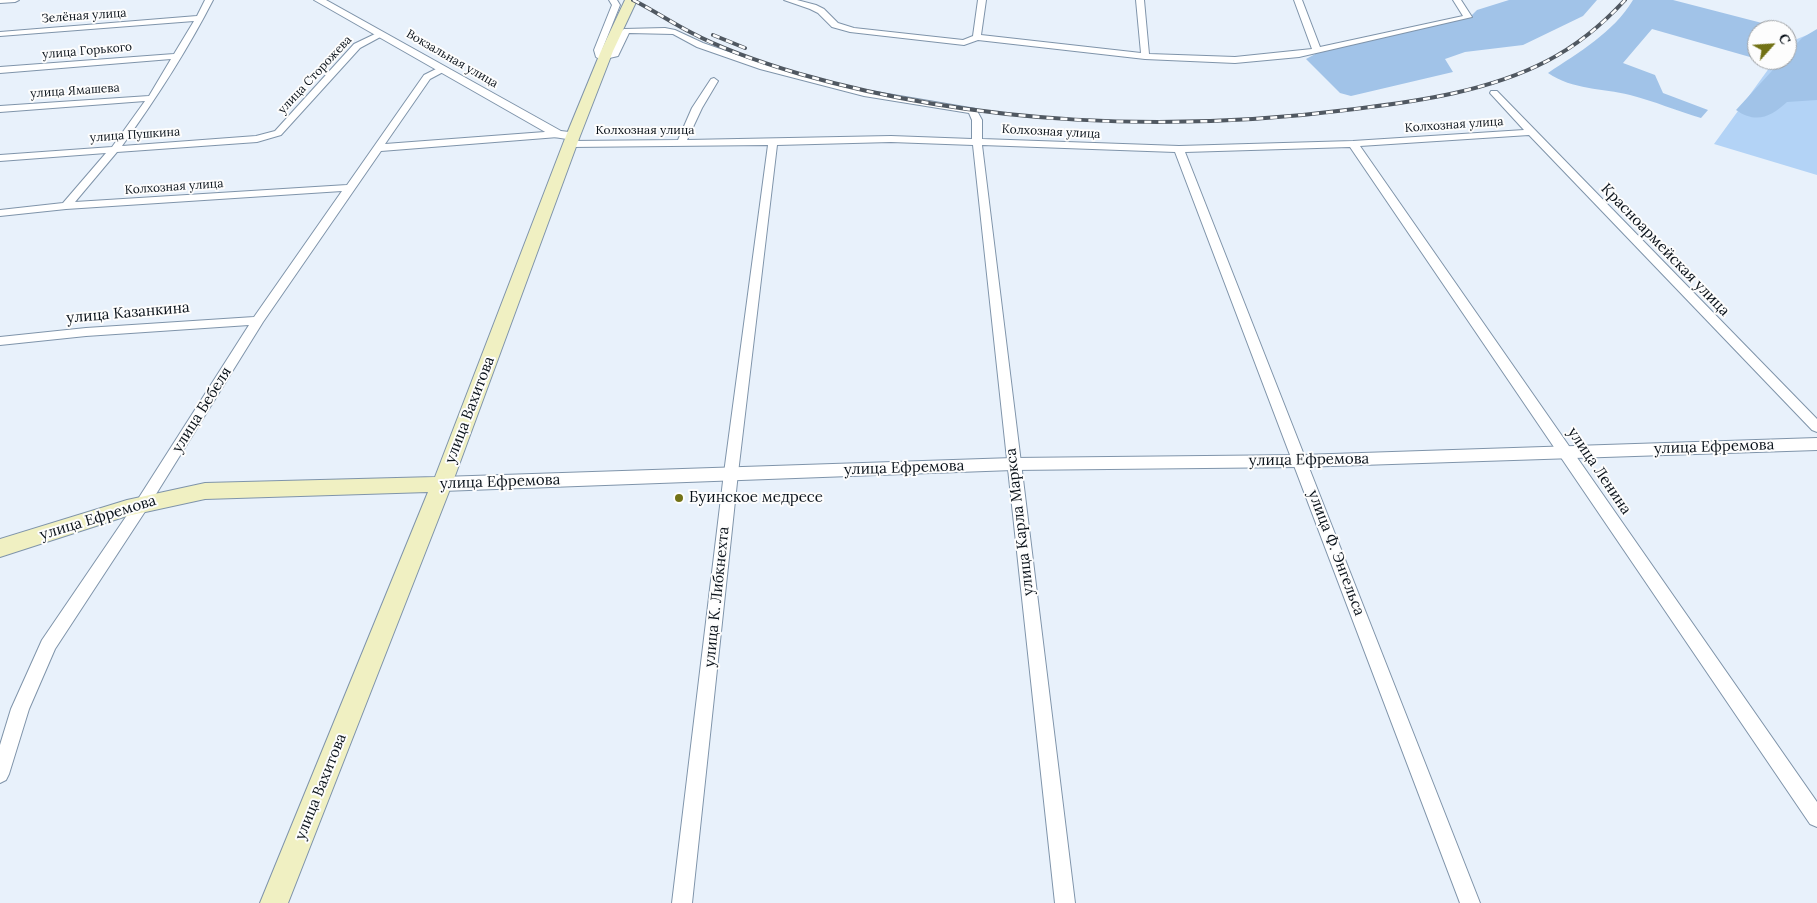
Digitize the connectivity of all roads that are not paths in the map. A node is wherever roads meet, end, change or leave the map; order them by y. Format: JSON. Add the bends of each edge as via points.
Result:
{"nodes":[{"id":1,"x":15,"y":0,"type":"edge"},
{"id":2,"x":209,"y":0,"type":"edge"},
{"id":3,"x":319,"y":0,"type":"edge"},
{"id":4,"x":613,"y":0,"type":"edge"},
{"id":5,"x":631,"y":0,"type":"edge"},
{"id":6,"x":788,"y":0,"type":"edge"},
{"id":7,"x":814,"y":0,"type":"edge"},
{"id":8,"x":982,"y":0,"type":"edge"},
{"id":9,"x":1140,"y":0,"type":"edge"},
{"id":10,"x":1298,"y":0,"type":"edge"},
{"id":11,"x":1457,"y":0,"type":"edge"},
{"id":12,"x":0,"y":1,"type":"edge"},
{"id":13,"x":801,"y":4,"type":"junction"},
{"id":14,"x":200,"y":18,"type":"junction"},
{"id":15,"x":0,"y":34,"type":"edge"},
{"id":16,"x":380,"y":35,"type":"junction"},
{"id":17,"x":977,"y":37,"type":"junction"},
{"id":18,"x":1317,"y":50,"type":"junction"},
{"id":19,"x":176,"y":56,"type":"junction"},
{"id":20,"x":1145,"y":56,"type":"junction"},
{"id":21,"x":604,"y":58,"type":"junction"},
{"id":22,"x":442,"y":69,"type":"junction"},
{"id":23,"x":0,"y":70,"type":"edge"},
{"id":24,"x":714,"y":81,"type":"dead end"},
{"id":25,"x":1494,"y":93,"type":"dead end"},
{"id":26,"x":152,"y":98,"type":"junction"},
{"id":27,"x":0,"y":109,"type":"edge"},
{"id":28,"x":1530,"y":132,"type":"junction"},
{"id":29,"x":272,"y":136,"type":"joint"},
{"id":30,"x":567,"y":138,"type":"junction"},
{"id":31,"x":772,"y":142,"type":"junction"},
{"id":32,"x":977,"y":142,"type":"junction"},
{"id":33,"x":680,"y":143,"type":"junction"},
{"id":34,"x":1353,"y":144,"type":"junction"},
{"id":35,"x":377,"y":148,"type":"junction"},
{"id":36,"x":115,"y":149,"type":"junction"},
{"id":37,"x":1179,"y":149,"type":"junction"},
{"id":38,"x":0,"y":158,"type":"edge"},
{"id":39,"x":349,"y":188,"type":"junction"},
{"id":40,"x":66,"y":206,"type":"junction"},
{"id":41,"x":0,"y":213,"type":"edge"},
{"id":42,"x":258,"y":321,"type":"junction"},
{"id":43,"x":0,"y":341,"type":"edge"},
{"id":44,"x":1817,"y":427,"type":"edge"},
{"id":45,"x":1817,"y":444,"type":"edge"},
{"id":46,"x":1566,"y":452,"type":"junction"},
{"id":47,"x":1301,"y":461,"type":"junction"},
{"id":48,"x":1013,"y":464,"type":"junction"},
{"id":49,"x":731,"y":473,"type":"junction"},
{"id":50,"x":442,"y":484,"type":"junction"},
{"id":51,"x":143,"y":503,"type":"junction"},
{"id":52,"x":0,"y":548,"type":"edge"},
{"id":53,"x":0,"y":774,"type":"edge"},
{"id":54,"x":1817,"y":818,"type":"edge"},
{"id":55,"x":274,"y":903,"type":"edge"},
{"id":56,"x":682,"y":903,"type":"edge"},
{"id":57,"x":1065,"y":903,"type":"edge"},
{"id":58,"x":1470,"y":903,"type":"edge"}],
"edges":[{"from":1,"to":12,"type":"street"},
{"from":2,"to":14,"type":"street"},
{"from":3,"to":16,"type":"street","name":"Вокзальная улица"},
{"from":4,"to":21,"type":"street","via":[[616,5],[598,50]]},
{"from":5,"to":21,"type":"main road","name":"улица Вахитова"},
{"from":6,"to":13,"type":"street"},
{"from":7,"to":13,"type":"street"},
{"from":8,"to":17,"type":"street"},
{"from":9,"to":20,"type":"street"},
{"from":10,"to":18,"type":"street"},
{"from":11,"to":18,"type":"street","via":[[1468,17]]},
{"from":13,"to":17,"type":"street","via":[[821,11],[835,25],[853,30],[964,43]]},
{"from":14,"to":15,"type":"street","name":"Зелёная улица"},
{"from":14,"to":19,"type":"street"},
{"from":16,"to":22,"type":"street","name":"Вокзальная улица"},
{"from":16,"to":29,"type":"street","name":"улица Сторожева","via":[[357,46]]},
{"from":17,"to":20,"type":"street"},
{"from":18,"to":20,"type":"street","via":[[1235,60]]},
{"from":19,"to":23,"type":"street","name":"улица Горького"},
{"from":19,"to":26,"type":"street"},
{"from":21,"to":30,"type":"main road","name":"улица Вахитова"},
{"from":21,"to":32,"type":"street","name":"улица Карла Маркса","via":[[615,54],[627,31],[675,32],[709,48],[817,81],[864,93],[973,111],[977,120]]},
{"from":22,"to":30,"type":"street","name":"Вокзальная улица"},
{"from":22,"to":35,"type":"street","name":"улица Бебеля","via":[[426,77]]},
{"from":24,"to":33,"type":"street"},
{"from":25,"to":28,"type":"street","name":"Красноармейская улица"},
{"from":26,"to":27,"type":"street","name":"улица Ямашева"},
{"from":26,"to":36,"type":"street"},
{"from":28,"to":34,"type":"street","name":"Колхозная улица"},
{"from":28,"to":44,"type":"street","name":"Красноармейская улица"},
{"from":29,"to":36,"type":"street","name":"улица Пушкина"},
{"from":30,"to":33,"type":"street","name":"Колхозная улица"},
{"from":30,"to":35,"type":"street","name":"Колхозная улица"},
{"from":30,"to":50,"type":"main road","name":"улица Вахитова"},
{"from":31,"to":32,"type":"street","name":"Колхозная улица","via":[[891,139]]},
{"from":31,"to":33,"type":"street","name":"Колхозная улица"},
{"from":31,"to":49,"type":"street","name":"улица К. Либкнехта"},
{"from":32,"to":37,"type":"street","name":"Колхозная улица"},
{"from":32,"to":48,"type":"street","name":"улица Карла Маркса"},
{"from":34,"to":37,"type":"street","name":"Колхозная улица"},
{"from":34,"to":46,"type":"street","name":"улица Ленина"},
{"from":35,"to":39,"type":"street","name":"улица Бебеля"},
{"from":36,"to":38,"type":"street","name":"улица Пушкина"},
{"from":36,"to":40,"type":"street"},
{"from":37,"to":47,"type":"street","name":"улица Ф. Энгельса"},
{"from":39,"to":40,"type":"street","name":"Колхозная улица"},
{"from":39,"to":42,"type":"street","name":"улица Бебеля"},
{"from":40,"to":41,"type":"street","name":"Колхозная улица"},
{"from":42,"to":43,"type":"street","name":"улица Казанкина"},
{"from":42,"to":51,"type":"street","name":"улица Бебеля"},
{"from":45,"to":46,"type":"street","name":"улица Ефремова"},
{"from":46,"to":47,"type":"street","name":"улица Ефремова"},
{"from":46,"to":54,"type":"street","name":"улица Ленина"},
{"from":47,"to":48,"type":"street","name":"улица Ефремова"},
{"from":47,"to":58,"type":"street","name":"улица Ф. Энгельса"},
{"from":48,"to":49,"type":"street","name":"улица Ефремова"},
{"from":48,"to":57,"type":"street","name":"улица Карла Маркса"},
{"from":49,"to":50,"type":"street","name":"улица Ефремова"},
{"from":49,"to":56,"type":"street","name":"улица К. Либкнехта"},
{"from":50,"to":51,"type":"main road","name":"улица Ефремова","via":[[205,491]]},
{"from":50,"to":55,"type":"main road","name":"улица Вахитова"},
{"from":51,"to":52,"type":"main road","name":"улица Ефремова"},
{"from":51,"to":53,"type":"street","name":"улица Бебеля","via":[[48,645],[20,708]]}]}
